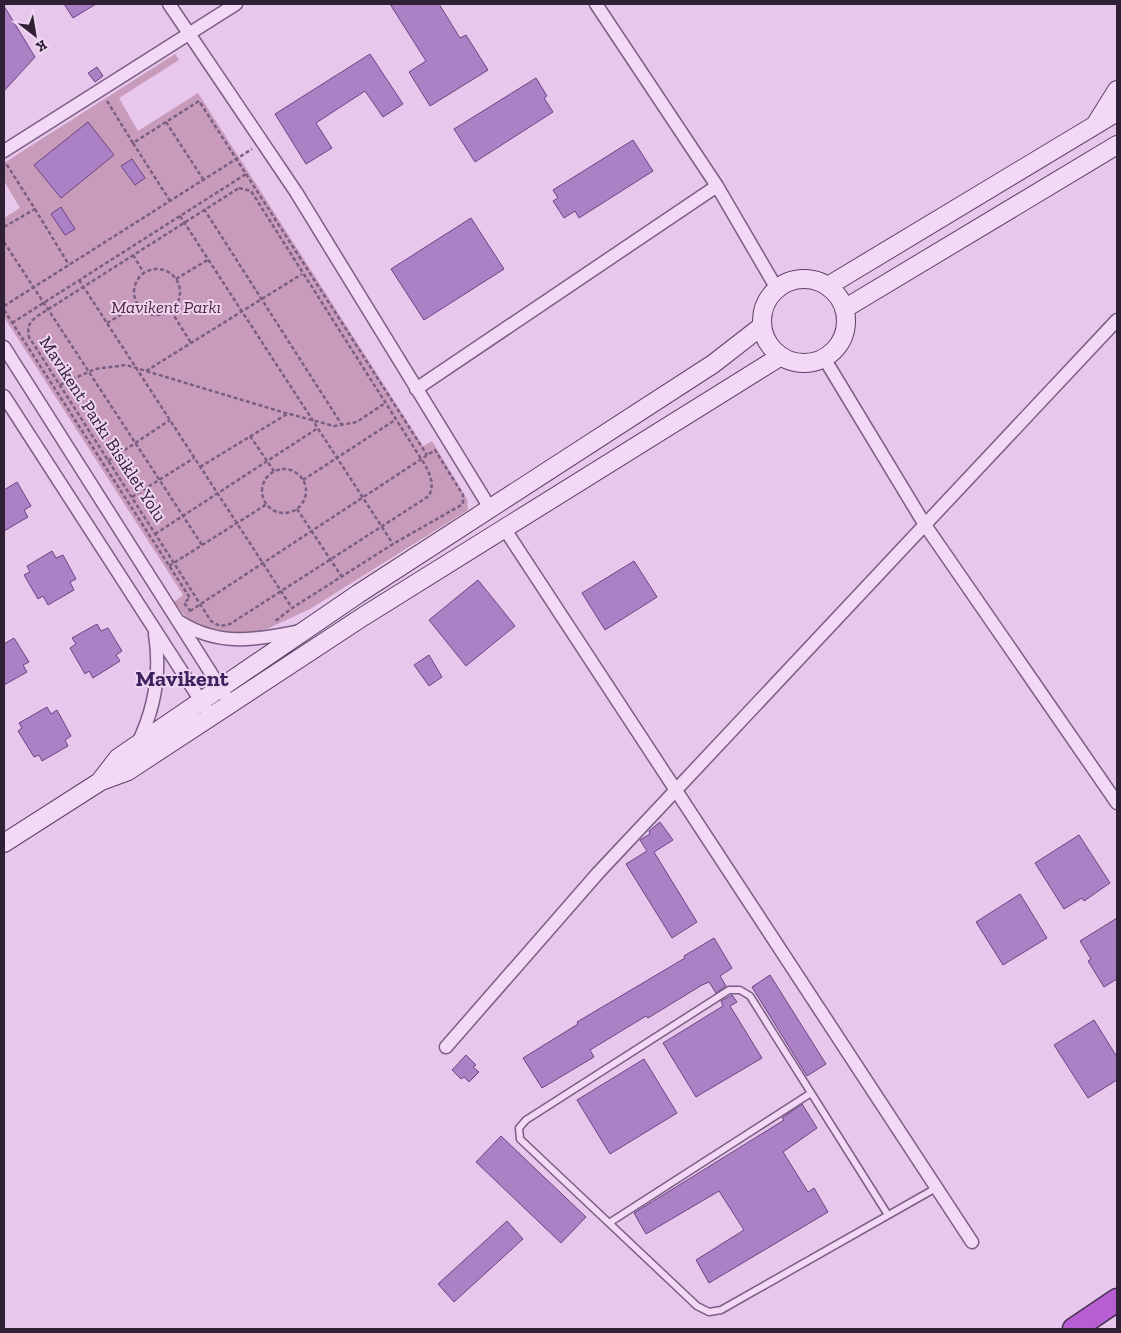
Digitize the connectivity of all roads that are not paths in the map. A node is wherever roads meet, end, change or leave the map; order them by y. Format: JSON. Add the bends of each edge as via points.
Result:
{"nodes":[{"id":1,"x":169,"y":4,"type":"edge"},
{"id":2,"x":236,"y":4,"type":"edge"},
{"id":3,"x":596,"y":4,"type":"edge"},
{"id":4,"x":189,"y":34,"type":"junction"},
{"id":5,"x":1117,"y":90,"type":"edge"},
{"id":6,"x":1117,"y":112,"type":"edge"},
{"id":7,"x":1094,"y":126,"type":"junction"},
{"id":8,"x":1117,"y":145,"type":"edge"},
{"id":9,"x":4,"y":151,"type":"edge"},
{"id":10,"x":717,"y":186,"type":"junction"},
{"id":11,"x":828,"y":286,"type":"junction"},
{"id":12,"x":777,"y":289,"type":"junction"},
{"id":13,"x":844,"y":309,"type":"junction"},
{"id":14,"x":1117,"y":320,"type":"edge"},
{"id":15,"x":762,"y":326,"type":"junction"},
{"id":16,"x":4,"y":347,"type":"edge"},
{"id":17,"x":781,"y":356,"type":"junction"},
{"id":18,"x":824,"y":358,"type":"junction"},
{"id":19,"x":416,"y":389,"type":"junction"},
{"id":20,"x":4,"y":396,"type":"edge"},
{"id":21,"x":490,"y":508,"type":"junction"},
{"id":22,"x":925,"y":525,"type":"junction"},
{"id":23,"x":504,"y":528,"type":"junction"},
{"id":24,"x":176,"y":619,"type":"junction"},
{"id":25,"x":154,"y":629,"type":"junction"},
{"id":26,"x":307,"y":629,"type":"junction"},
{"id":27,"x":226,"y":696,"type":"junction"},
{"id":28,"x":206,"y":709,"type":"junction"},
{"id":29,"x":136,"y":746,"type":"junction"},
{"id":30,"x":101,"y":781,"type":"junction"},
{"id":31,"x":675,"y":790,"type":"junction"},
{"id":32,"x":1117,"y":803,"type":"edge"},
{"id":33,"x":4,"y":843,"type":"edge"},
{"id":34,"x":446,"y":1047,"type":"dead end"},
{"id":35,"x":811,"y":1093,"type":"junction"},
{"id":36,"x":936,"y":1188,"type":"junction"},
{"id":37,"x":888,"y":1216,"type":"junction"},
{"id":38,"x":609,"y":1222,"type":"junction"},
{"id":39,"x":972,"y":1242,"type":"dead end"},
{"id":40,"x":1117,"y":1300,"type":"edge"},
{"id":41,"x":1117,"y":1307,"type":"edge"},
{"id":42,"x":1074,"y":1329,"type":"edge"},
{"id":43,"x":1082,"y":1329,"type":"edge"}],
"edges":[{"from":1,"to":4,"type":"street"},
{"from":2,"to":4,"type":"street"},
{"from":3,"to":10,"type":"street"},
{"from":4,"to":9,"type":"street"},
{"from":4,"to":19,"type":"street","via":[[296,192]]},
{"from":5,"to":7,"type":"main road"},
{"from":6,"to":7,"type":"main road"},
{"from":7,"to":11,"type":"main road"},
{"from":8,"to":13,"type":"main road"},
{"from":10,"to":12,"type":"street"},
{"from":10,"to":19,"type":"street"},
{"from":11,"to":12,"type":"main road","via":[[822,282],[795,279]]},
{"from":11,"to":13,"type":"main road","via":[[841,300]]},
{"from":12,"to":15,"type":"main road","via":[[764,306]]},
{"from":13,"to":18,"type":"main road","via":[[846,327],[842,340]]},
{"from":14,"to":22,"type":"street"},
{"from":15,"to":17,"type":"main road","via":[[770,347]]},
{"from":15,"to":21,"type":"main road","via":[[713,364]]},
{"from":16,"to":24,"type":"street"},
{"from":17,"to":18,"type":"main road","via":[[794,362],[808,363]]},
{"from":17,"to":23,"type":"main road"},
{"from":18,"to":22,"type":"street"},
{"from":19,"to":21,"type":"street"},
{"from":20,"to":25,"type":"street"},
{"from":21,"to":26,"type":"main road"},
{"from":22,"to":31,"type":"street"},
{"from":22,"to":32,"type":"street"},
{"from":23,"to":27,"type":"main road"},
{"from":23,"to":31,"type":"street"},
{"from":24,"to":26,"type":"street","via":[[208,635],[234,640],[264,639]]},
{"from":24,"to":27,"type":"street"},
{"from":25,"to":28,"type":"street"},
{"from":25,"to":29,"type":"street","via":[[158,664],[154,699]]},
{"from":26,"to":27,"type":"main road"},
{"from":27,"to":28,"type":"main road"},
{"from":28,"to":29,"type":"main road"},
{"from":28,"to":30,"type":"main road","via":[[128,770]]},
{"from":29,"to":30,"type":"main road","via":[[118,758]]},
{"from":30,"to":33,"type":"main road"},
{"from":31,"to":34,"type":"street"},
{"from":31,"to":36,"type":"street"},
{"from":35,"to":37,"type":"lane"},
{"from":35,"to":38,"type":"lane"},
{"from":35,"to":38,"type":"lane","via":[[750,996],[735,989],[522,1124],[518,1132],[520,1139]]},
{"from":36,"to":37,"type":"lane"},
{"from":36,"to":39,"type":"street"},
{"from":37,"to":38,"type":"lane","via":[[715,1312],[704,1311],[697,1306]]},
{"from":40,"to":42,"type":"highway"},
{"from":41,"to":43,"type":"highway"}]}
